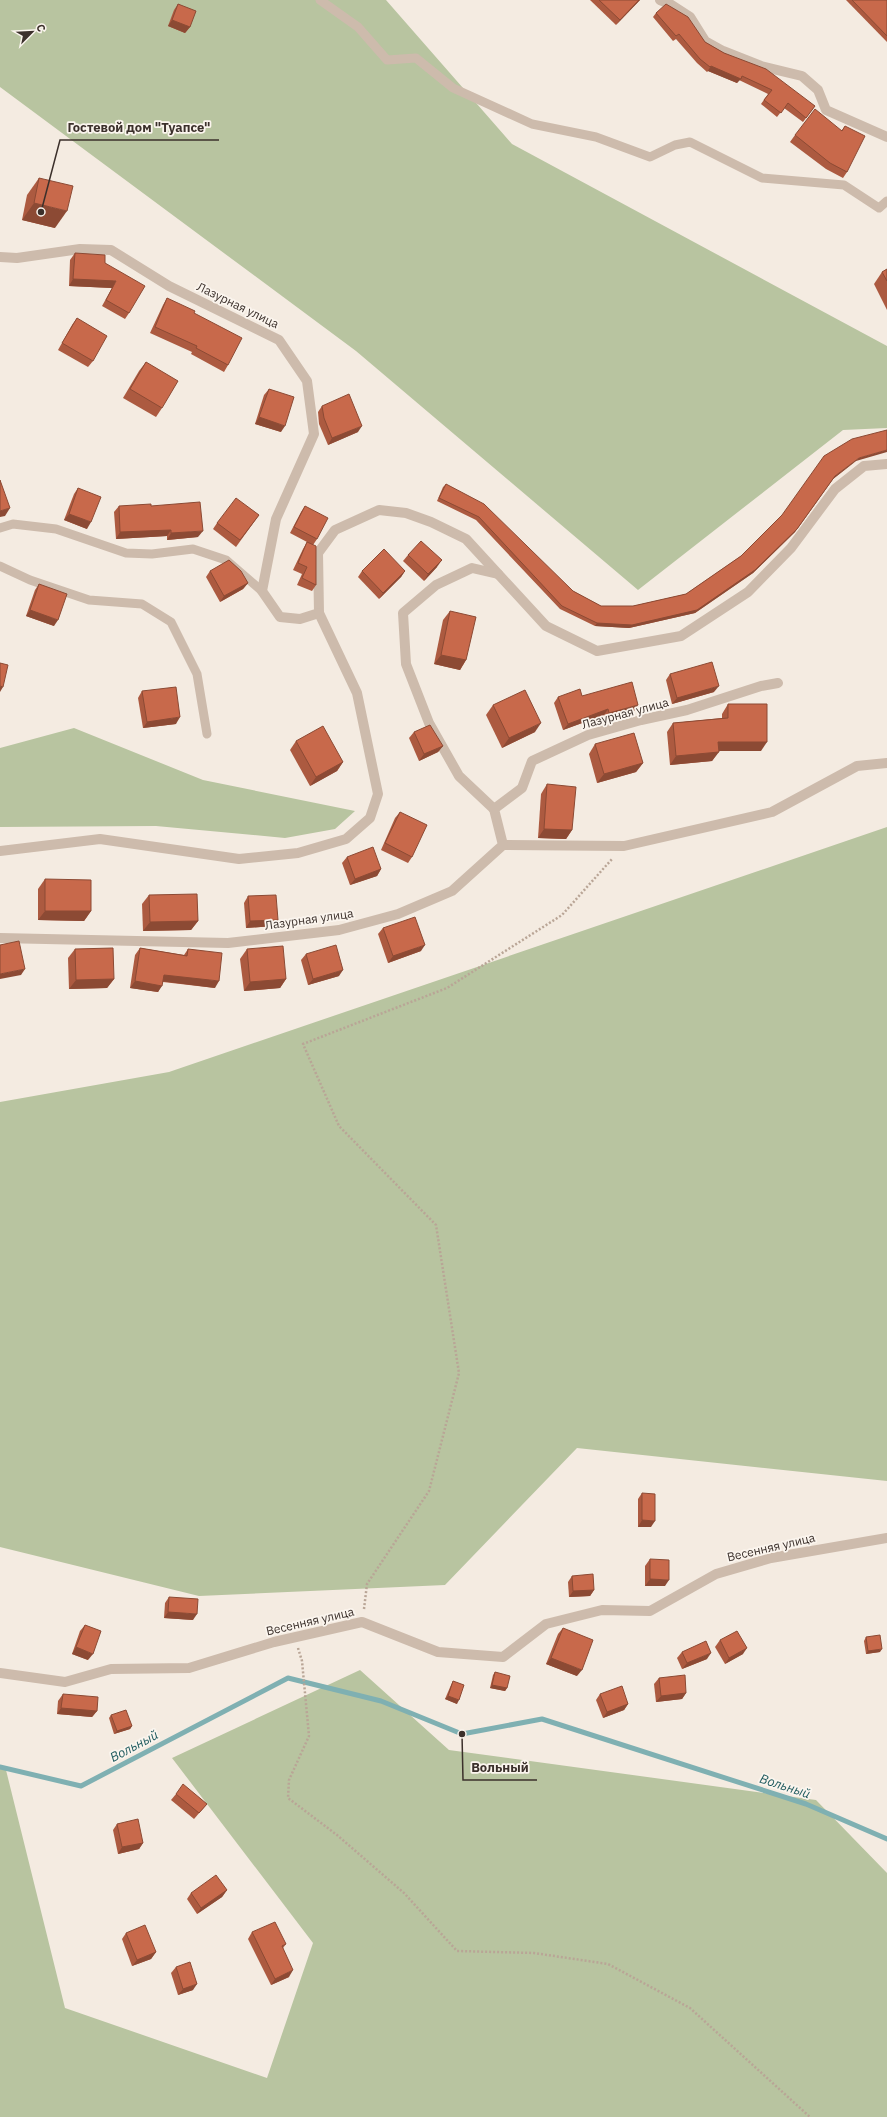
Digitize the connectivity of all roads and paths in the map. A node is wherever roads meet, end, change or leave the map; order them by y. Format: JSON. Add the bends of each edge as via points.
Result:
{"nodes":[{"id":1,"x":320,"y":0,"type":"edge"},
{"id":2,"x":660,"y":0,"type":"edge"},
{"id":3,"x":887,"y":137,"type":"edge"},
{"id":4,"x":887,"y":201,"type":"edge"},
{"id":5,"x":0,"y":258,"type":"edge"},
{"id":6,"x":887,"y":464,"type":"edge"},
{"id":7,"x":0,"y":528,"type":"edge"},
{"id":8,"x":0,"y":566,"type":"edge"},
{"id":9,"x":499,"y":574,"type":"junction"},
{"id":10,"x":262,"y":591,"type":"junction"},
{"id":11,"x":319,"y":613,"type":"junction"},
{"id":12,"x":778,"y":683,"type":"dead end"},
{"id":13,"x":207,"y":734,"type":"dead end"},
{"id":14,"x":887,"y":763,"type":"edge"},
{"id":15,"x":494,"y":809,"type":"junction"},
{"id":16,"x":503,"y":845,"type":"junction"},
{"id":17,"x":624,"y":846,"type":"junction"},
{"id":18,"x":0,"y":851,"type":"edge"},
{"id":19,"x":0,"y":938,"type":"edge"},
{"id":20,"x":887,"y":1538,"type":"edge"},
{"id":21,"x":362,"y":1622,"type":"junction"},
{"id":22,"x":295,"y":1639,"type":"junction"},
{"id":23,"x":0,"y":1673,"type":"edge"},
{"id":24,"x":810,"y":2117,"type":"edge"}],
"edges":[{"from":1,"to":4,"type":"lane","via":[[358,27],[387,60],[416,58],[453,88],[532,124],[596,137],[650,157],[675,145],[690,142],[762,178],[844,185],[879,208]]},
{"from":2,"to":3,"type":"street","via":[[690,17],[705,41],[761,66],[802,76],[818,90],[826,110]]},
{"from":5,"to":10,"type":"street","name":"Лазурная улица","via":[[80,249],[111,250],[169,286],[279,340],[307,382],[314,434],[276,519]]},
{"from":6,"to":9,"type":"street","via":[[864,466],[835,489],[791,548],[748,592],[681,636],[598,651],[546,626]]},
{"from":7,"to":10,"type":"lane","via":[[13,524],[56,529],[126,552],[152,554],[193,549],[226,560]]},
{"from":8,"to":13,"type":"lane","via":[[30,580],[88,600],[142,604],[171,622],[197,674]]},
{"from":9,"to":11,"type":"street","via":[[466,539],[432,522],[406,513],[379,510],[336,530],[318,553]]},
{"from":9,"to":15,"type":"street","via":[[472,568],[436,585],[403,613],[406,664],[429,723],[459,776]]},
{"from":10,"to":11,"type":"street","via":[[280,617],[300,618]]},
{"from":11,"to":18,"type":"street","via":[[357,693],[378,794],[370,818],[346,839],[298,853],[239,859],[100,839]]},
{"from":12,"to":15,"type":"street","name":"Лазурная улица","via":[[687,710],[588,735],[532,761],[522,788]]},
{"from":14,"to":17,"type":"street","via":[[857,766],[772,812]]},
{"from":15,"to":16,"type":"street"},
{"from":16,"to":17,"type":"street"},
{"from":16,"to":19,"type":"street","name":"Лазурная улица","via":[[452,891],[398,914],[340,930],[228,943]]},
{"from":17,"to":21,"type":"path","via":[[562,915],[447,988],[303,1044],[339,1126],[436,1225],[459,1373],[429,1491],[367,1584]]},
{"from":20,"to":21,"type":"street","name":"Весенняя улица","via":[[771,1558],[716,1574],[650,1611],[602,1610],[546,1624],[503,1657],[438,1652]]},
{"from":21,"to":22,"type":"street","name":"Весенняя улица"},
{"from":22,"to":23,"type":"street","name":"Весенняя улица","via":[[274,1642],[189,1668],[111,1669],[65,1682]]},
{"from":22,"to":24,"type":"path","via":[[302,1661],[309,1736],[289,1780],[288,1798],[337,1835],[404,1893],[457,1952],[534,1952],[608,1964],[690,2008]]}]}
